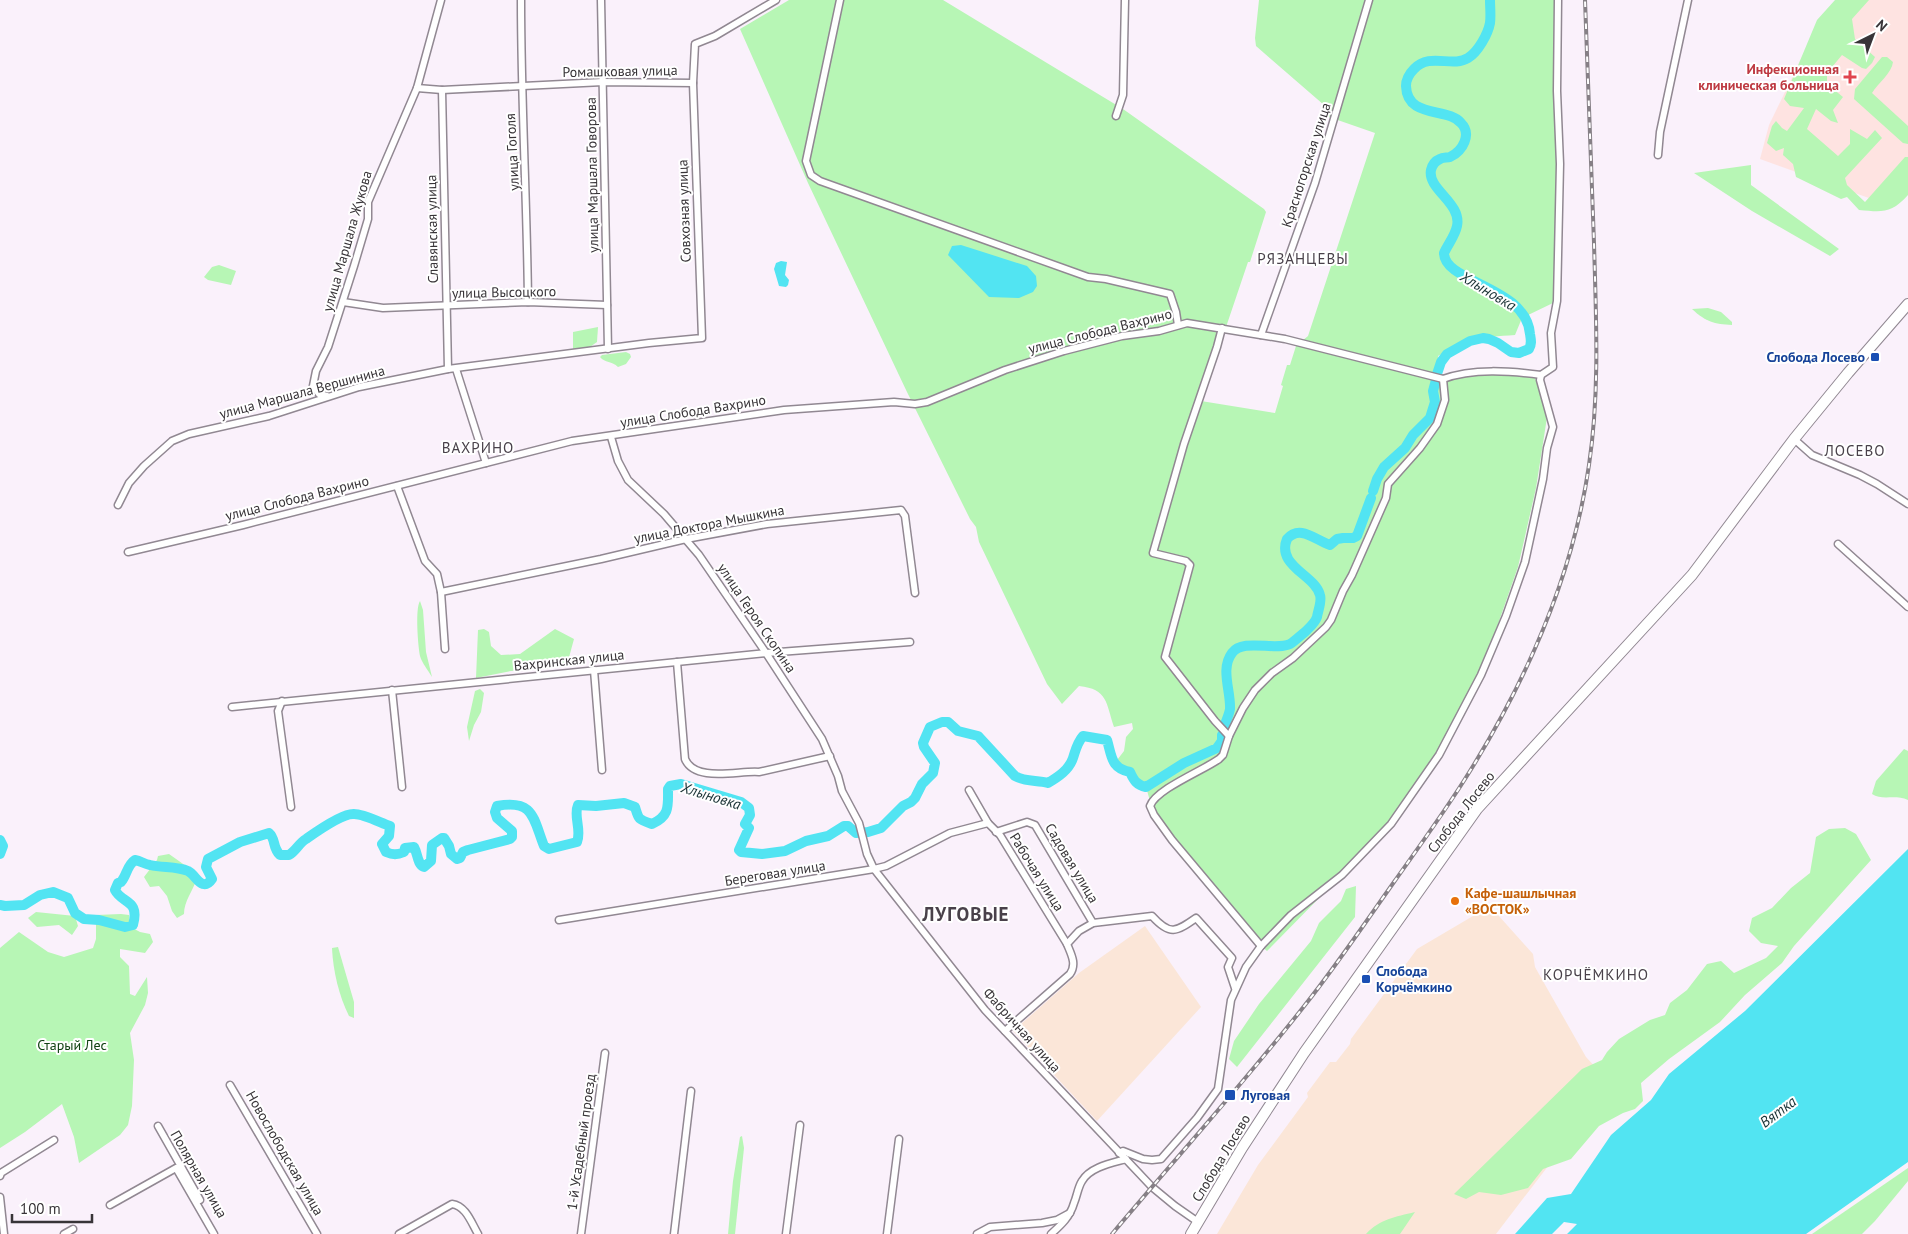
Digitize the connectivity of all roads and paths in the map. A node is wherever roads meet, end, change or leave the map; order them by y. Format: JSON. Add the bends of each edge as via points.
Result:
{"nodes":[{"id":1,"x":441,"y":0,"type":"edge"},
{"id":2,"x":521,"y":0,"type":"edge"},
{"id":3,"x":601,"y":0,"type":"edge"},
{"id":4,"x":776,"y":0,"type":"edge"},
{"id":5,"x":840,"y":0,"type":"edge"},
{"id":6,"x":1125,"y":0,"type":"edge"},
{"id":7,"x":1369,"y":0,"type":"edge"},
{"id":8,"x":1558,"y":0,"type":"edge"},
{"id":9,"x":1688,"y":0,"type":"edge"},
{"id":10,"x":603,"y":82,"type":"junction"},
{"id":11,"x":692,"y":83,"type":"junction"},
{"id":12,"x":521,"y":86,"type":"junction"},
{"id":13,"x":417,"y":88,"type":"junction"},
{"id":14,"x":442,"y":90,"type":"junction"},
{"id":15,"x":1116,"y":116,"type":"dead end"},
{"id":16,"x":1658,"y":155,"type":"dead end"},
{"id":17,"x":343,"y":302,"type":"junction"},
{"id":18,"x":528,"y":302,"type":"junction"},
{"id":19,"x":1908,"y":304,"type":"edge"},
{"id":20,"x":606,"y":305,"type":"junction"},
{"id":21,"x":445,"y":306,"type":"junction"},
{"id":22,"x":1178,"y":325,"type":"junction"},
{"id":23,"x":1222,"y":328,"type":"junction"},
{"id":24,"x":1261,"y":335,"type":"junction"},
{"id":25,"x":702,"y":338,"type":"joint"},
{"id":26,"x":608,"y":349,"type":"junction"},
{"id":27,"x":448,"y":369,"type":"junction"},
{"id":28,"x":456,"y":369,"type":"junction"},
{"id":29,"x":1541,"y":375,"type":"junction"},
{"id":30,"x":1443,"y":379,"type":"junction"},
{"id":31,"x":328,"y":396,"type":"junction"},
{"id":32,"x":610,"y":437,"type":"junction"},
{"id":33,"x":1794,"y":439,"type":"junction"},
{"id":34,"x":486,"y":462,"type":"junction"},
{"id":35,"x":397,"y":486,"type":"junction"},
{"id":36,"x":1908,"y":504,"type":"edge"},
{"id":37,"x":118,"y":505,"type":"dead end"},
{"id":38,"x":686,"y":539,"type":"junction"},
{"id":39,"x":1838,"y":544,"type":"dead end"},
{"id":40,"x":128,"y":552,"type":"dead end"},
{"id":41,"x":441,"y":592,"type":"junction"},
{"id":42,"x":915,"y":593,"type":"dead end"},
{"id":43,"x":1908,"y":607,"type":"edge"},
{"id":44,"x":910,"y":642,"type":"dead end"},
{"id":45,"x":445,"y":649,"type":"dead end"},
{"id":46,"x":766,"y":653,"type":"junction"},
{"id":47,"x":677,"y":662,"type":"junction"},
{"id":48,"x":594,"y":670,"type":"junction"},
{"id":49,"x":392,"y":690,"type":"junction"},
{"id":50,"x":282,"y":701,"type":"junction"},
{"id":51,"x":232,"y":707,"type":"dead end"},
{"id":52,"x":1229,"y":736,"type":"junction"},
{"id":53,"x":830,"y":756,"type":"junction"},
{"id":54,"x":602,"y":770,"type":"dead end"},
{"id":55,"x":402,"y":787,"type":"dead end"},
{"id":56,"x":968,"y":790,"type":"dead end"},
{"id":57,"x":291,"y":807,"type":"dead end"},
{"id":58,"x":988,"y":823,"type":"junction"},
{"id":59,"x":862,"y":832,"type":"joint"},
{"id":60,"x":996,"y":832,"type":"junction"},
{"id":61,"x":874,"y":869,"type":"junction"},
{"id":62,"x":559,"y":920,"type":"dead end"},
{"id":63,"x":1093,"y":923,"type":"junction"},
{"id":64,"x":1067,"y":944,"type":"junction"},
{"id":65,"x":1262,"y":946,"type":"junction"},
{"id":66,"x":1235,"y":988,"type":"junction"},
{"id":67,"x":1005,"y":1031,"type":"junction"},
{"id":68,"x":605,"y":1053,"type":"dead end"},
{"id":69,"x":230,"y":1085,"type":"dead end"},
{"id":70,"x":691,"y":1092,"type":"dead end"},
{"id":71,"x":800,"y":1125,"type":"dead end"},
{"id":72,"x":158,"y":1126,"type":"dead end"},
{"id":73,"x":899,"y":1139,"type":"dead end"},
{"id":74,"x":54,"y":1140,"type":"dead end"},
{"id":75,"x":1119,"y":1153,"type":"junction"},
{"id":76,"x":1126,"y":1159,"type":"junction"},
{"id":77,"x":0,"y":1176,"type":"edge"},
{"id":78,"x":0,"y":1197,"type":"edge"},
{"id":79,"x":110,"y":1206,"type":"dead end"},
{"id":80,"x":1070,"y":1212,"type":"junction"},
{"id":81,"x":1198,"y":1222,"type":"junction"},
{"id":82,"x":73,"y":1229,"type":"dead end"},
{"id":83,"x":4,"y":1234,"type":"edge"},
{"id":84,"x":64,"y":1234,"type":"edge"},
{"id":85,"x":214,"y":1234,"type":"edge"},
{"id":86,"x":219,"y":1234,"type":"edge"},
{"id":87,"x":317,"y":1234,"type":"edge"},
{"id":88,"x":399,"y":1234,"type":"edge"},
{"id":89,"x":478,"y":1234,"type":"edge"},
{"id":90,"x":581,"y":1234,"type":"edge"},
{"id":91,"x":674,"y":1234,"type":"edge"},
{"id":92,"x":786,"y":1234,"type":"edge"},
{"id":93,"x":887,"y":1234,"type":"edge"},
{"id":94,"x":977,"y":1234,"type":"edge"},
{"id":95,"x":1051,"y":1234,"type":"edge"},
{"id":96,"x":1191,"y":1234,"type":"edge"}],
"edges":[{"from":1,"to":13,"type":"street","name":"улица Маршала Жукова"},
{"from":2,"to":12,"type":"street","name":"улица Гоголя"},
{"from":3,"to":10,"type":"street","name":"улица Маршала Говорова"},
{"from":4,"to":11,"type":"street","name":"Ромашковая улица","via":[[715,36],[695,44]]},
{"from":5,"to":22,"type":"street","via":[[806,162],[811,176],[1088,277],[1170,294]]},
{"from":6,"to":15,"type":"street","via":[[1123,95]]},
{"from":7,"to":24,"type":"street","name":"Красногорская улица","via":[[1315,183]]},
{"from":8,"to":29,"type":"street","via":[[1557,301],[1551,332],[1553,367]]},
{"from":9,"to":16,"type":"street"},
{"from":10,"to":11,"type":"street","name":"Ромашковая улица"},
{"from":10,"to":12,"type":"street","name":"Ромашковая улица"},
{"from":10,"to":20,"type":"street","name":"улица Маршала Говорова"},
{"from":11,"to":25,"type":"street","name":"Совхозная улица"},
{"from":12,"to":14,"type":"street","name":"Ромашковая улица"},
{"from":12,"to":18,"type":"street","name":"улица Гоголя"},
{"from":13,"to":14,"type":"street","name":"Ромашковая улица"},
{"from":13,"to":17,"type":"street","name":"улица Маршала Жукова","via":[[368,202],[368,219]]},
{"from":14,"to":21,"type":"street","name":"Славянская улица"},
{"from":17,"to":21,"type":"street","name":"улица Высоцкого","via":[[383,308]]},
{"from":17,"to":31,"type":"street","name":"улица Маршала Жукова","via":[[313,386],[319,394]]},
{"from":18,"to":20,"type":"street","name":"улица Высоцкого"},
{"from":18,"to":21,"type":"street","name":"улица Высоцкого"},
{"from":19,"to":33,"type":"main road","name":"Слобода Лосево"},
{"from":20,"to":26,"type":"street","name":"улица Маршала Говорова"},
{"from":21,"to":27,"type":"street","name":"Славянская улица"},
{"from":22,"to":23,"type":"street","name":"улица Слобода Вахрино","via":[[1199,323]]},
{"from":22,"to":32,"type":"street","name":"улица Слобода Вахрино","via":[[1122,336],[1026,363],[927,402],[784,410]]},
{"from":23,"to":24,"type":"street","name":"улица Слобода Вахрино"},
{"from":23,"to":52,"type":"street","via":[[1152,553],[1186,561],[1190,565],[1164,657]]},
{"from":24,"to":30,"type":"street","name":"улица Слобода Вахрино"},
{"from":25,"to":26,"type":"street","name":"улица Маршала Вершинина"},
{"from":26,"to":28,"type":"street","name":"улица Маршала Вершинина"},
{"from":27,"to":28,"type":"street","name":"улица Маршала Вершинина"},
{"from":27,"to":31,"type":"street","name":"улица Маршала Вершинина"},
{"from":28,"to":34,"type":"street"},
{"from":29,"to":30,"type":"street","via":[[1467,373]]},
{"from":29,"to":65,"type":"street","via":[[1540,383],[1554,427],[1525,562],[1481,675],[1439,755],[1391,824],[1342,875],[1291,915]]},
{"from":30,"to":52,"type":"street","via":[[1445,400],[1437,424],[1388,484],[1386,498],[1331,620],[1255,690]]},
{"from":31,"to":37,"type":"street","name":"улица Маршала Вершинина","via":[[269,416],[172,441],[129,483]]},
{"from":32,"to":34,"type":"street","name":"улица Слобода Вахрино","via":[[572,441]]},
{"from":32,"to":38,"type":"street","name":"улица Героя Скопина","via":[[628,480]]},
{"from":33,"to":36,"type":"street","via":[[1812,455],[1864,477]]},
{"from":33,"to":81,"type":"main road","name":"Слобода Лосево","via":[[1692,575],[1477,810],[1304,1053]]},
{"from":34,"to":35,"type":"street","name":"улица Слобода Вахрино"},
{"from":35,"to":40,"type":"street","name":"улица Слобода Вахрино"},
{"from":35,"to":41,"type":"street","via":[[425,561],[437,574]]},
{"from":38,"to":41,"type":"street","name":"улица Доктора Мышкина"},
{"from":38,"to":42,"type":"street","name":"улица Доктора Мышкина","via":[[776,523],[901,510],[905,516]]},
{"from":38,"to":46,"type":"street","name":"улица Героя Скопина"},
{"from":39,"to":43,"type":"street"},
{"from":41,"to":45,"type":"street"},
{"from":44,"to":46,"type":"street","name":"Вахринская улица"},
{"from":46,"to":47,"type":"street","name":"Вахринская улица"},
{"from":46,"to":53,"type":"street","name":"улица Героя Скопина"},
{"from":47,"to":48,"type":"street","name":"Вахринская улица"},
{"from":47,"to":53,"type":"street","via":[[685,759],[694,769],[732,774],[759,772]]},
{"from":48,"to":49,"type":"street","name":"Вахринская улица"},
{"from":48,"to":54,"type":"street"},
{"from":49,"to":50,"type":"street","name":"Вахринская улица"},
{"from":49,"to":55,"type":"street"},
{"from":50,"to":51,"type":"street","name":"Вахринская улица"},
{"from":50,"to":57,"type":"street","via":[[278,711]]},
{"from":52,"to":65,"type":"street","via":[[1219,759],[1164,792],[1150,806],[1172,840]]},
{"from":53,"to":59,"type":"street","name":"улица Героя Скопина","via":[[842,791]]},
{"from":56,"to":58,"type":"street","name":"Рабочая улица"},
{"from":58,"to":60,"type":"street","name":"Рабочая улица"},
{"from":58,"to":61,"type":"street","name":"Береговая улица","via":[[950,833]]},
{"from":59,"to":61,"type":"street","name":"Фабричная улица"},
{"from":60,"to":63,"type":"street","name":"Садовая улица","via":[[1028,822],[1035,825]]},
{"from":60,"to":64,"type":"street","name":"Рабочая улица"},
{"from":61,"to":62,"type":"street","name":"Береговая улица"},
{"from":61,"to":67,"type":"street","name":"Фабричная улица"},
{"from":63,"to":64,"type":"street","via":[[1079,931]]},
{"from":63,"to":66,"type":"street","via":[[1152,916],[1173,932],[1196,918],[1232,958],[1228,967]]},
{"from":64,"to":67,"type":"street","name":"Рабочая улица","via":[[1074,969]]},
{"from":65,"to":66,"type":"street"},
{"from":66,"to":75,"type":"street","via":[[1218,1088],[1211,1100],[1161,1159],[1152,1160],[1123,1151]]},
{"from":67,"to":75,"type":"street","name":"Фабричная улица"},
{"from":68,"to":90,"type":"street","name":"1-й Усадебный проезд"},
{"from":69,"to":87,"type":"street","name":"Новослободская улица"},
{"from":70,"to":91,"type":"street"},
{"from":71,"to":92,"type":"street"},
{"from":72,"to":86,"type":"street","name":"Полярная улица"},
{"from":73,"to":93,"type":"street"},
{"from":74,"to":77,"type":"street"},
{"from":75,"to":76,"type":"street","name":"Фабричная улица"},
{"from":76,"to":80,"type":"street","via":[[1088,1174],[1081,1182]]},
{"from":76,"to":81,"type":"street","name":"Фабричная улица","via":[[1154,1189]]},
{"from":78,"to":83,"type":"street"},
{"from":79,"to":85,"type":"street","name":"Полярная улица","via":[[176,1168]]},
{"from":80,"to":94,"type":"street","via":[[1057,1220],[990,1227]]},
{"from":80,"to":95,"type":"street"},
{"from":81,"to":96,"type":"main road","name":"Слобода Лосево"},
{"from":82,"to":84,"type":"street"},
{"from":88,"to":89,"type":"street","via":[[452,1204],[460,1205]]}]}
